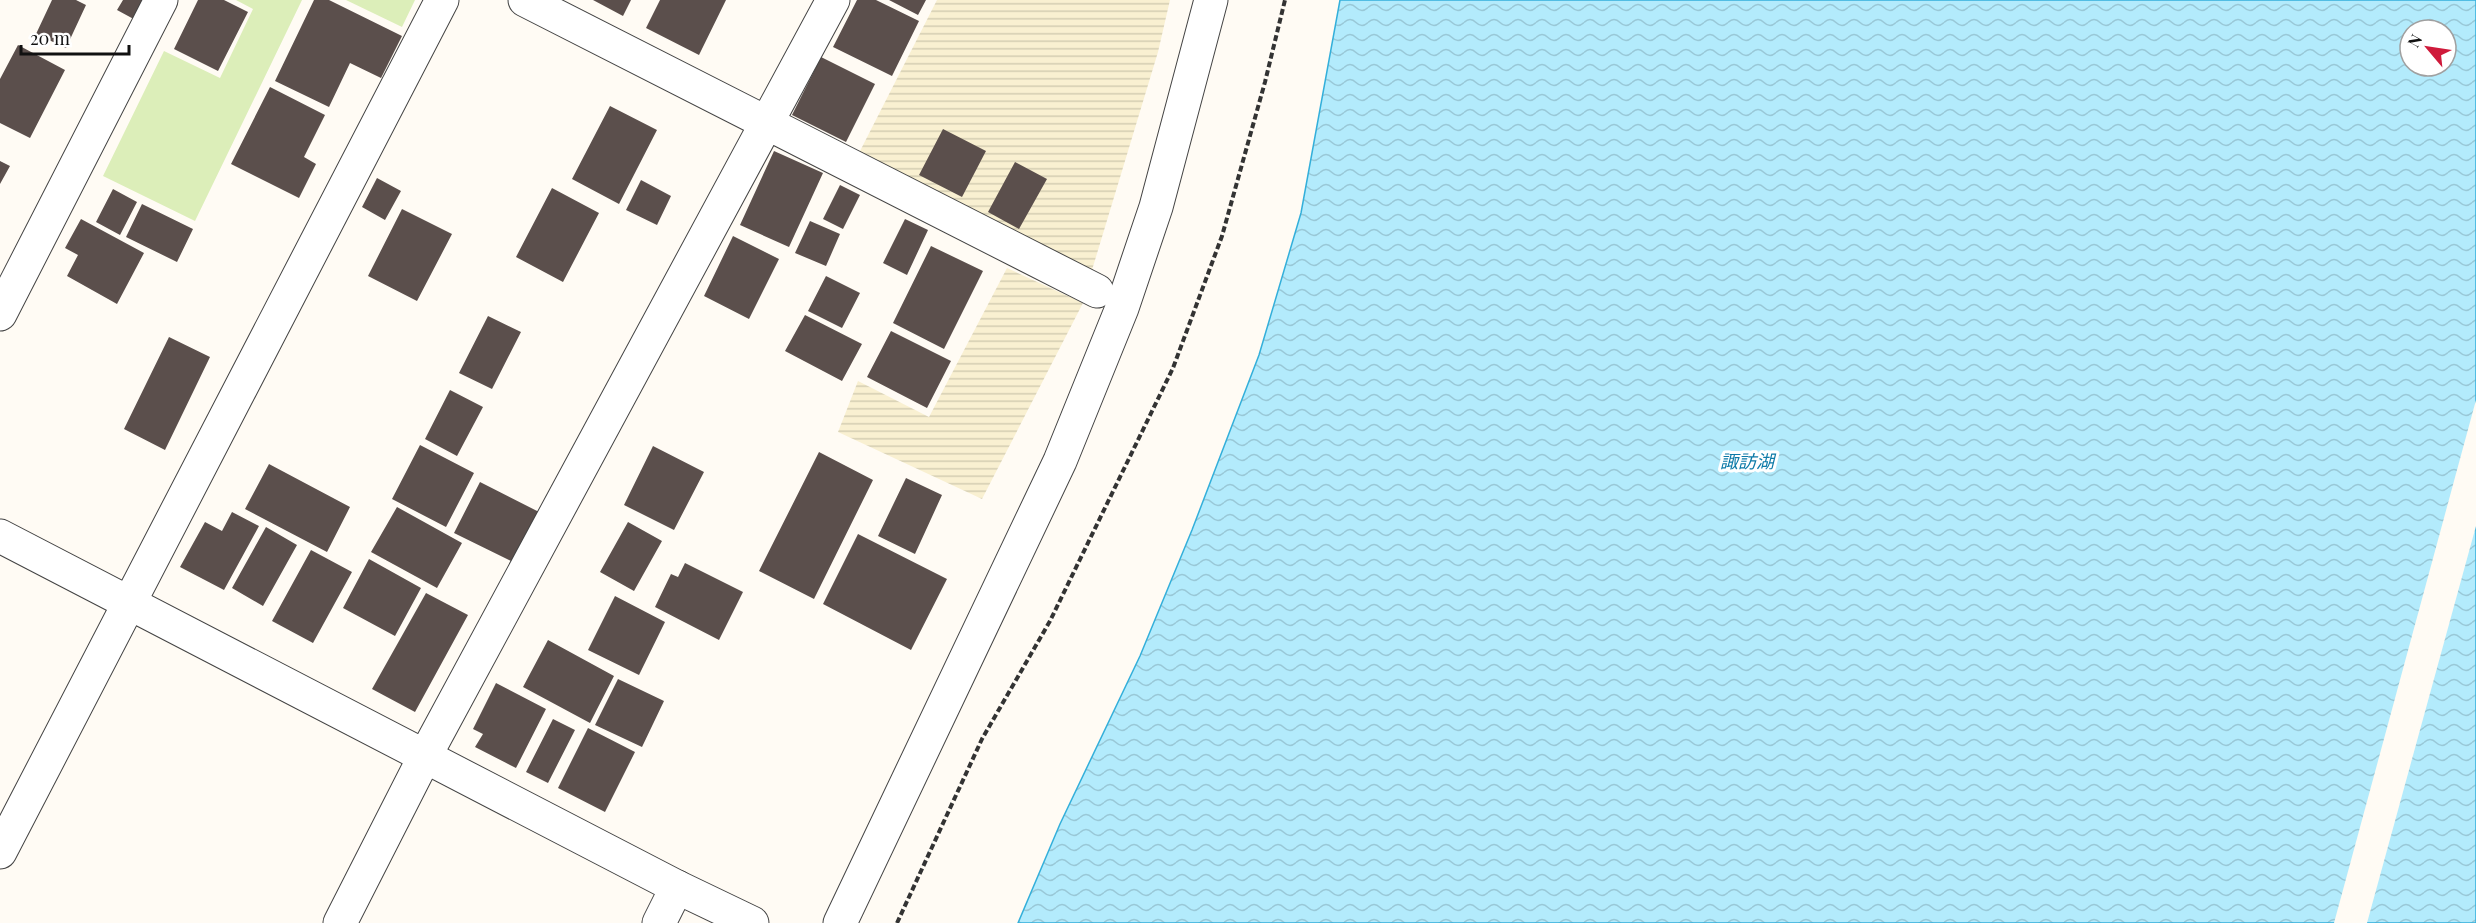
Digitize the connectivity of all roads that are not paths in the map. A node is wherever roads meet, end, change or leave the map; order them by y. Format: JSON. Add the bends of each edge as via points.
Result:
{"nodes":[{"id":1,"x":161,"y":0,"type":"edge"},
{"id":2,"x":442,"y":0,"type":"edge"},
{"id":3,"x":525,"y":0,"type":"edge"},
{"id":4,"x":833,"y":0,"type":"edge"},
{"id":5,"x":1211,"y":0,"type":"edge"},
{"id":6,"x":766,"y":123,"type":"junction"},
{"id":7,"x":1097,"y":291,"type":"dead end"},
{"id":8,"x":0,"y":314,"type":"edge"},
{"id":9,"x":0,"y":536,"type":"edge"},
{"id":10,"x":129,"y":602,"type":"junction"},
{"id":11,"x":425,"y":756,"type":"junction"},
{"id":12,"x":0,"y":852,"type":"edge"},
{"id":13,"x":677,"y":887,"type":"junction"},
{"id":14,"x":340,"y":923,"type":"edge"},
{"id":15,"x":659,"y":923,"type":"edge"},
{"id":16,"x":752,"y":923,"type":"edge"},
{"id":17,"x":840,"y":923,"type":"edge"}],
"edges":[{"from":1,"to":8,"type":"street"},
{"from":2,"to":10,"type":"street"},
{"from":3,"to":6,"type":"street"},
{"from":4,"to":6,"type":"street"},
{"from":5,"to":17,"type":"street","via":[[1156,207],[1122,308],[1059,461]]},
{"from":6,"to":7,"type":"street"},
{"from":6,"to":11,"type":"street"},
{"from":9,"to":10,"type":"street"},
{"from":10,"to":11,"type":"street"},
{"from":10,"to":12,"type":"street"},
{"from":11,"to":13,"type":"street"},
{"from":11,"to":14,"type":"street"},
{"from":13,"to":15,"type":"street"},
{"from":13,"to":16,"type":"street"}]}
